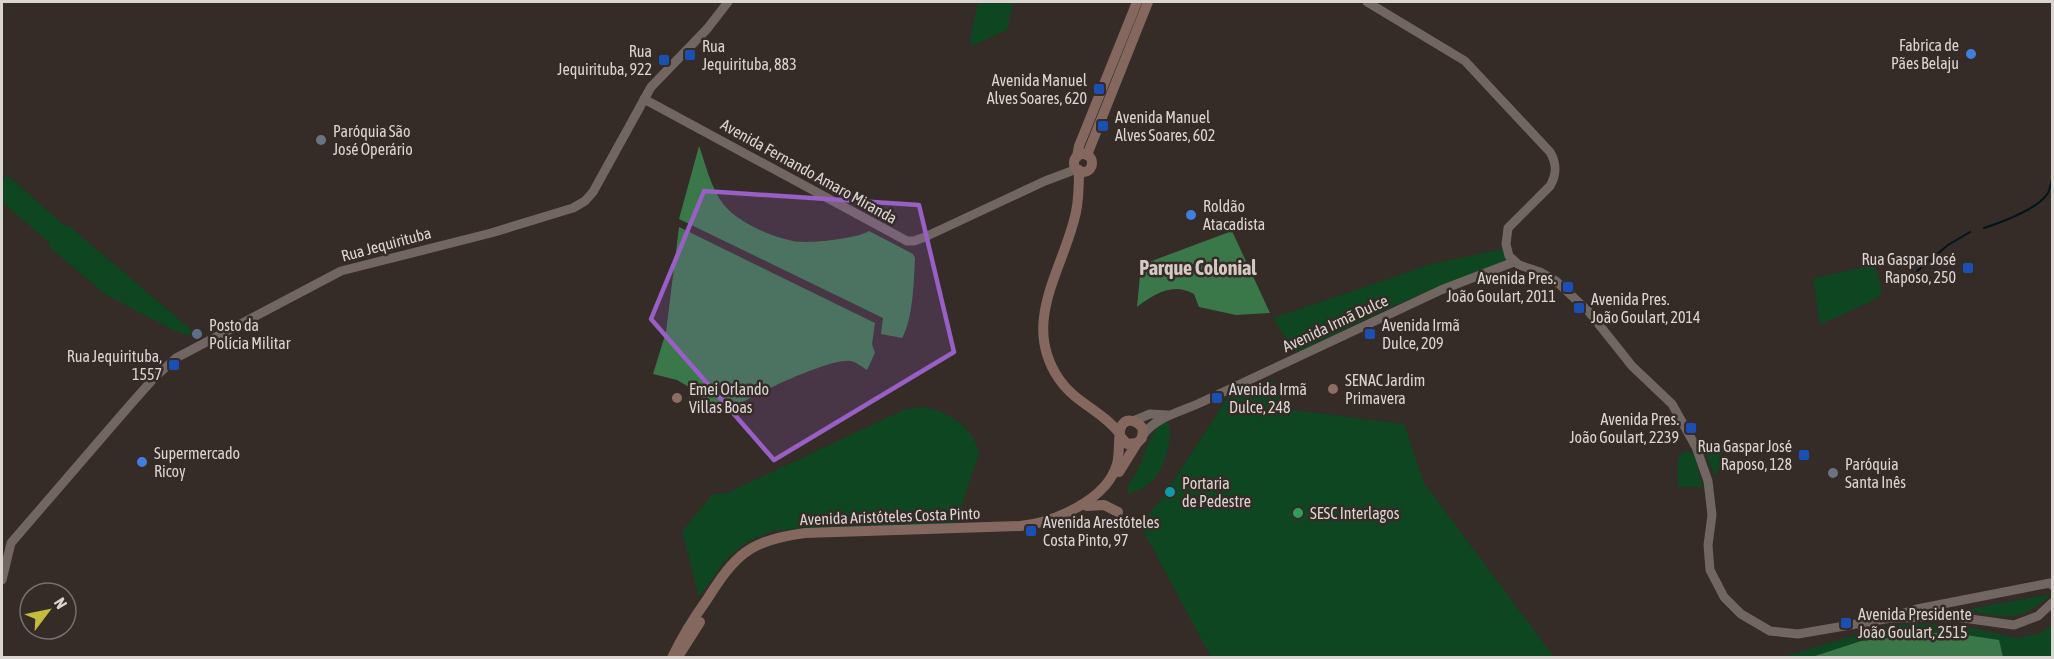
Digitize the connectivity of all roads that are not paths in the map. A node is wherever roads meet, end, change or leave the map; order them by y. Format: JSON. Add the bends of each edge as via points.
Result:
{"nodes":[{"id":1,"x":728,"y":2,"type":"edge"},
{"id":2,"x":1137,"y":2,"type":"edge"},
{"id":3,"x":1149,"y":2,"type":"edge"},
{"id":4,"x":1367,"y":2,"type":"edge"},
{"id":5,"x":644,"y":99,"type":"junction"},
{"id":6,"x":1080,"y":164,"type":"junction"},
{"id":7,"x":1514,"y":262,"type":"junction"},
{"id":8,"x":1098,"y":412,"type":"junction"},
{"id":9,"x":1170,"y":415,"type":"junction"},
{"id":10,"x":1132,"y":421,"type":"junction"},
{"id":11,"x":1120,"y":435,"type":"junction"},
{"id":12,"x":1140,"y":439,"type":"junction"},
{"id":13,"x":1087,"y":506,"type":"junction"},
{"id":14,"x":1118,"y":512,"type":"dead end"},
{"id":15,"x":2,"y":580,"type":"edge"},
{"id":16,"x":2051,"y":584,"type":"edge"},
{"id":17,"x":2052,"y":603,"type":"edge"},
{"id":18,"x":1936,"y":605,"type":"junction"},
{"id":19,"x":1938,"y":617,"type":"junction"},
{"id":20,"x":1891,"y":618,"type":"junction"},
{"id":21,"x":672,"y":657,"type":"edge"},
{"id":22,"x":678,"y":657,"type":"edge"}],
"edges":[{"from":1,"to":5,"type":"street","name":"Rua Jequirituba"},
{"from":2,"to":6,"type":"main road","via":[[1079,146]]},
{"from":3,"to":6,"type":"main road"},
{"from":4,"to":7,"type":"street","via":[[1465,62],[1550,152],[1555,178],[1508,228],[1506,244]]},
{"from":5,"to":6,"type":"street","name":"Avenida Fernando Amaro Miranda","via":[[907,241],[925,237]]},
{"from":5,"to":15,"type":"street","name":"Rua Jequirituba","via":[[599,183],[578,205],[490,233],[341,271],[176,358],[154,377],[11,543]]},
{"from":6,"to":8,"type":"main road","via":[[1076,212],[1046,301],[1042,328],[1046,352],[1065,389]]},
{"from":7,"to":9,"type":"street","name":"Avenida Irmã Dulce","via":[[1441,290]]},
{"from":7,"to":20,"type":"street","via":[[1556,281],[1589,312],[1632,366],[1672,404],[1696,447],[1708,481],[1712,515],[1710,570],[1724,597],[1741,614],[1770,631],[1798,634]]},
{"from":8,"to":10,"type":"main road"},
{"from":8,"to":11,"type":"main road"},
{"from":9,"to":10,"type":"street","name":"Avenida Irmã Dulce","via":[[1150,414]]},
{"from":9,"to":12,"type":"street","name":"Avenida Irmã Dulce","via":[[1156,421]]},
{"from":10,"to":11,"type":"main road","via":[[1122,425]]},
{"from":10,"to":12,"type":"main road","via":[[1141,426]]},
{"from":11,"to":12,"type":"main road","via":[[1127,444]]},
{"from":11,"to":21,"type":"main road","name":"Avenida Aristóteles Costa Pinto","via":[[1117,465],[1105,484],[1085,502],[1042,522],[805,533],[752,548],[727,568]]},
{"from":12,"to":13,"type":"main road","name":"Avenida Aristóteles Costa Pinto","via":[[1122,468]]},
{"from":13,"to":14,"type":"main road","via":[[1104,505]]},
{"from":13,"to":22,"type":"main road","name":"Avenida Aristóteles Costa Pinto","via":[[1058,523],[1033,530],[790,540],[774,544],[748,555],[733,570]]},
{"from":16,"to":18,"type":"street"},
{"from":17,"to":19,"type":"street","via":[[2038,616],[2014,625]]},
{"from":18,"to":19,"type":"street","via":[[1933,610]]},
{"from":18,"to":20,"type":"street"},
{"from":19,"to":20,"type":"street"}]}
